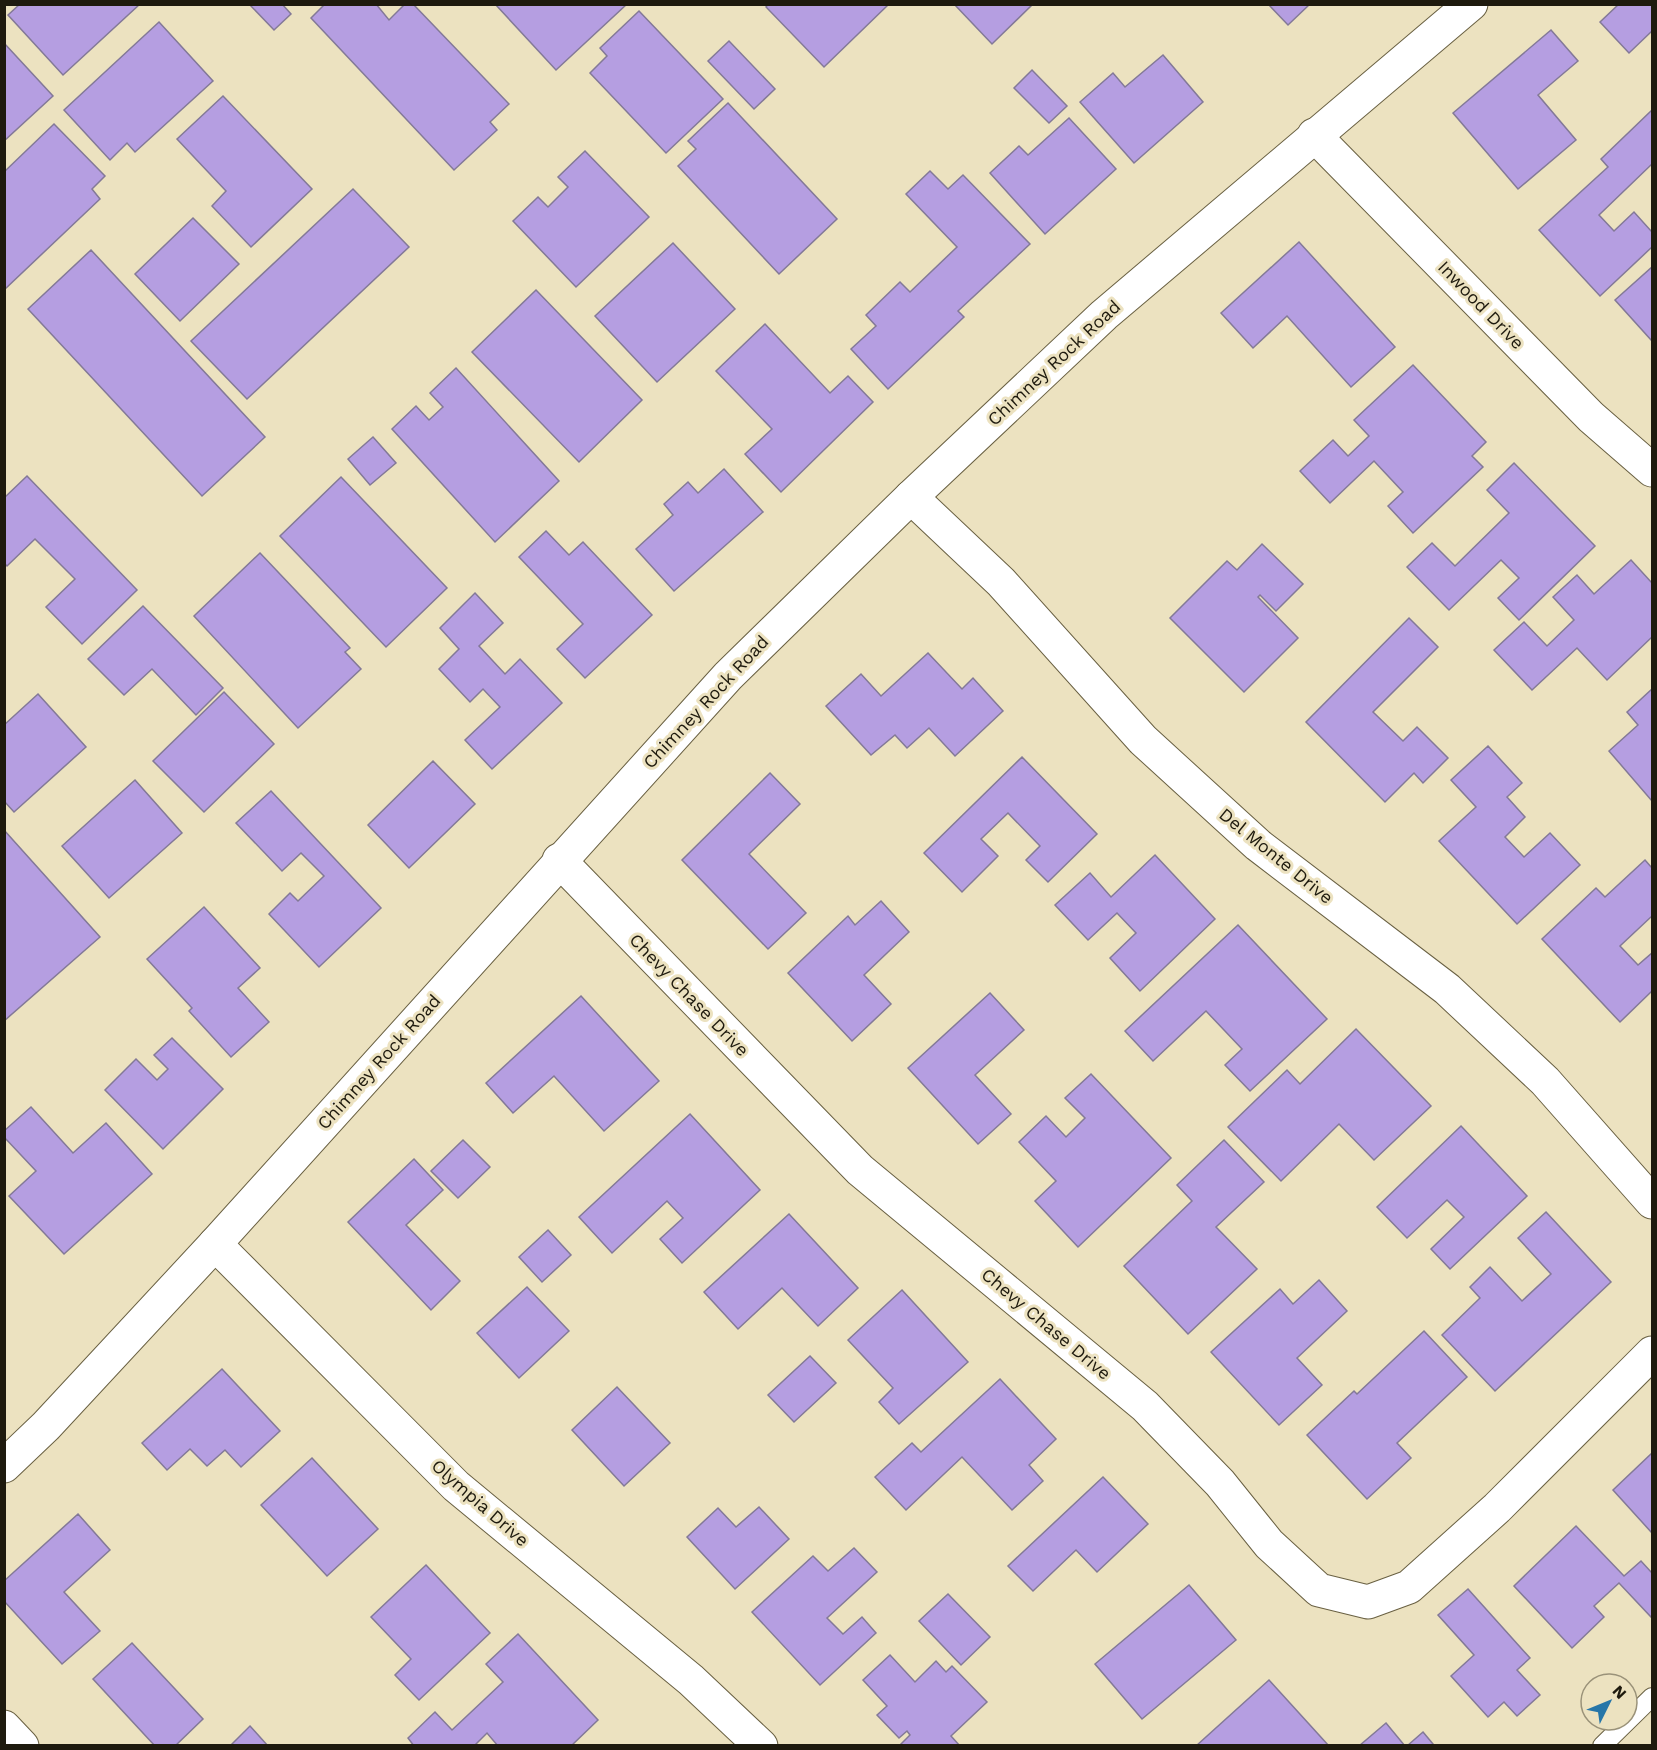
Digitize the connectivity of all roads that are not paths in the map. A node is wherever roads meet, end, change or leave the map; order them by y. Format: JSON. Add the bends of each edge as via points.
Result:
{"nodes":[{"id":1,"x":1471,"y":4,"type":"edge"},
{"id":2,"x":1314,"y":135,"type":"junction"},
{"id":3,"x":1653,"y":470,"type":"edge"},
{"id":4,"x":911,"y":497,"type":"junction"},
{"id":5,"x":559,"y":860,"type":"junction"},
{"id":6,"x":1653,"y":1202,"type":"edge"},
{"id":7,"x":215,"y":1244,"type":"junction"},
{"id":8,"x":1653,"y":1353,"type":"edge"},
{"id":9,"x":4,"y":1466,"type":"edge"},
{"id":10,"x":1653,"y":1697,"type":"edge"},
{"id":11,"x":4,"y":1727,"type":"edge"},
{"id":12,"x":22,"y":1746,"type":"edge"},
{"id":13,"x":761,"y":1746,"type":"edge"},
{"id":14,"x":1602,"y":1746,"type":"edge"}],
"edges":[{"from":1,"to":2,"type":"street","name":"Chimney Rock Road"},
{"from":2,"to":3,"type":"street","name":"Inwood Drive","via":[[1591,417]]},
{"from":2,"to":4,"type":"street","name":"Chimney Rock Road","via":[[1104,315]]},
{"from":4,"to":5,"type":"street","name":"Chimney Rock Road","via":[[728,676]]},
{"from":4,"to":6,"type":"street","name":"Del Monte Drive","via":[[1001,582],[1143,740],[1258,845],[1447,989],[1545,1082]]},
{"from":5,"to":7,"type":"street","name":"Chimney Rock Road"},
{"from":5,"to":8,"type":"street","name":"Chevy Chase Drive","via":[[860,1170],[1145,1406],[1220,1484],[1269,1544],[1319,1590],[1368,1602],[1409,1587],[1497,1508]]},
{"from":7,"to":9,"type":"street","name":"Chimney Rock Road"},
{"from":7,"to":13,"type":"street","name":"Olympia Drive","via":[[456,1486],[691,1680]]},
{"from":10,"to":14,"type":"lane"},
{"from":11,"to":12,"type":"street"}]}
